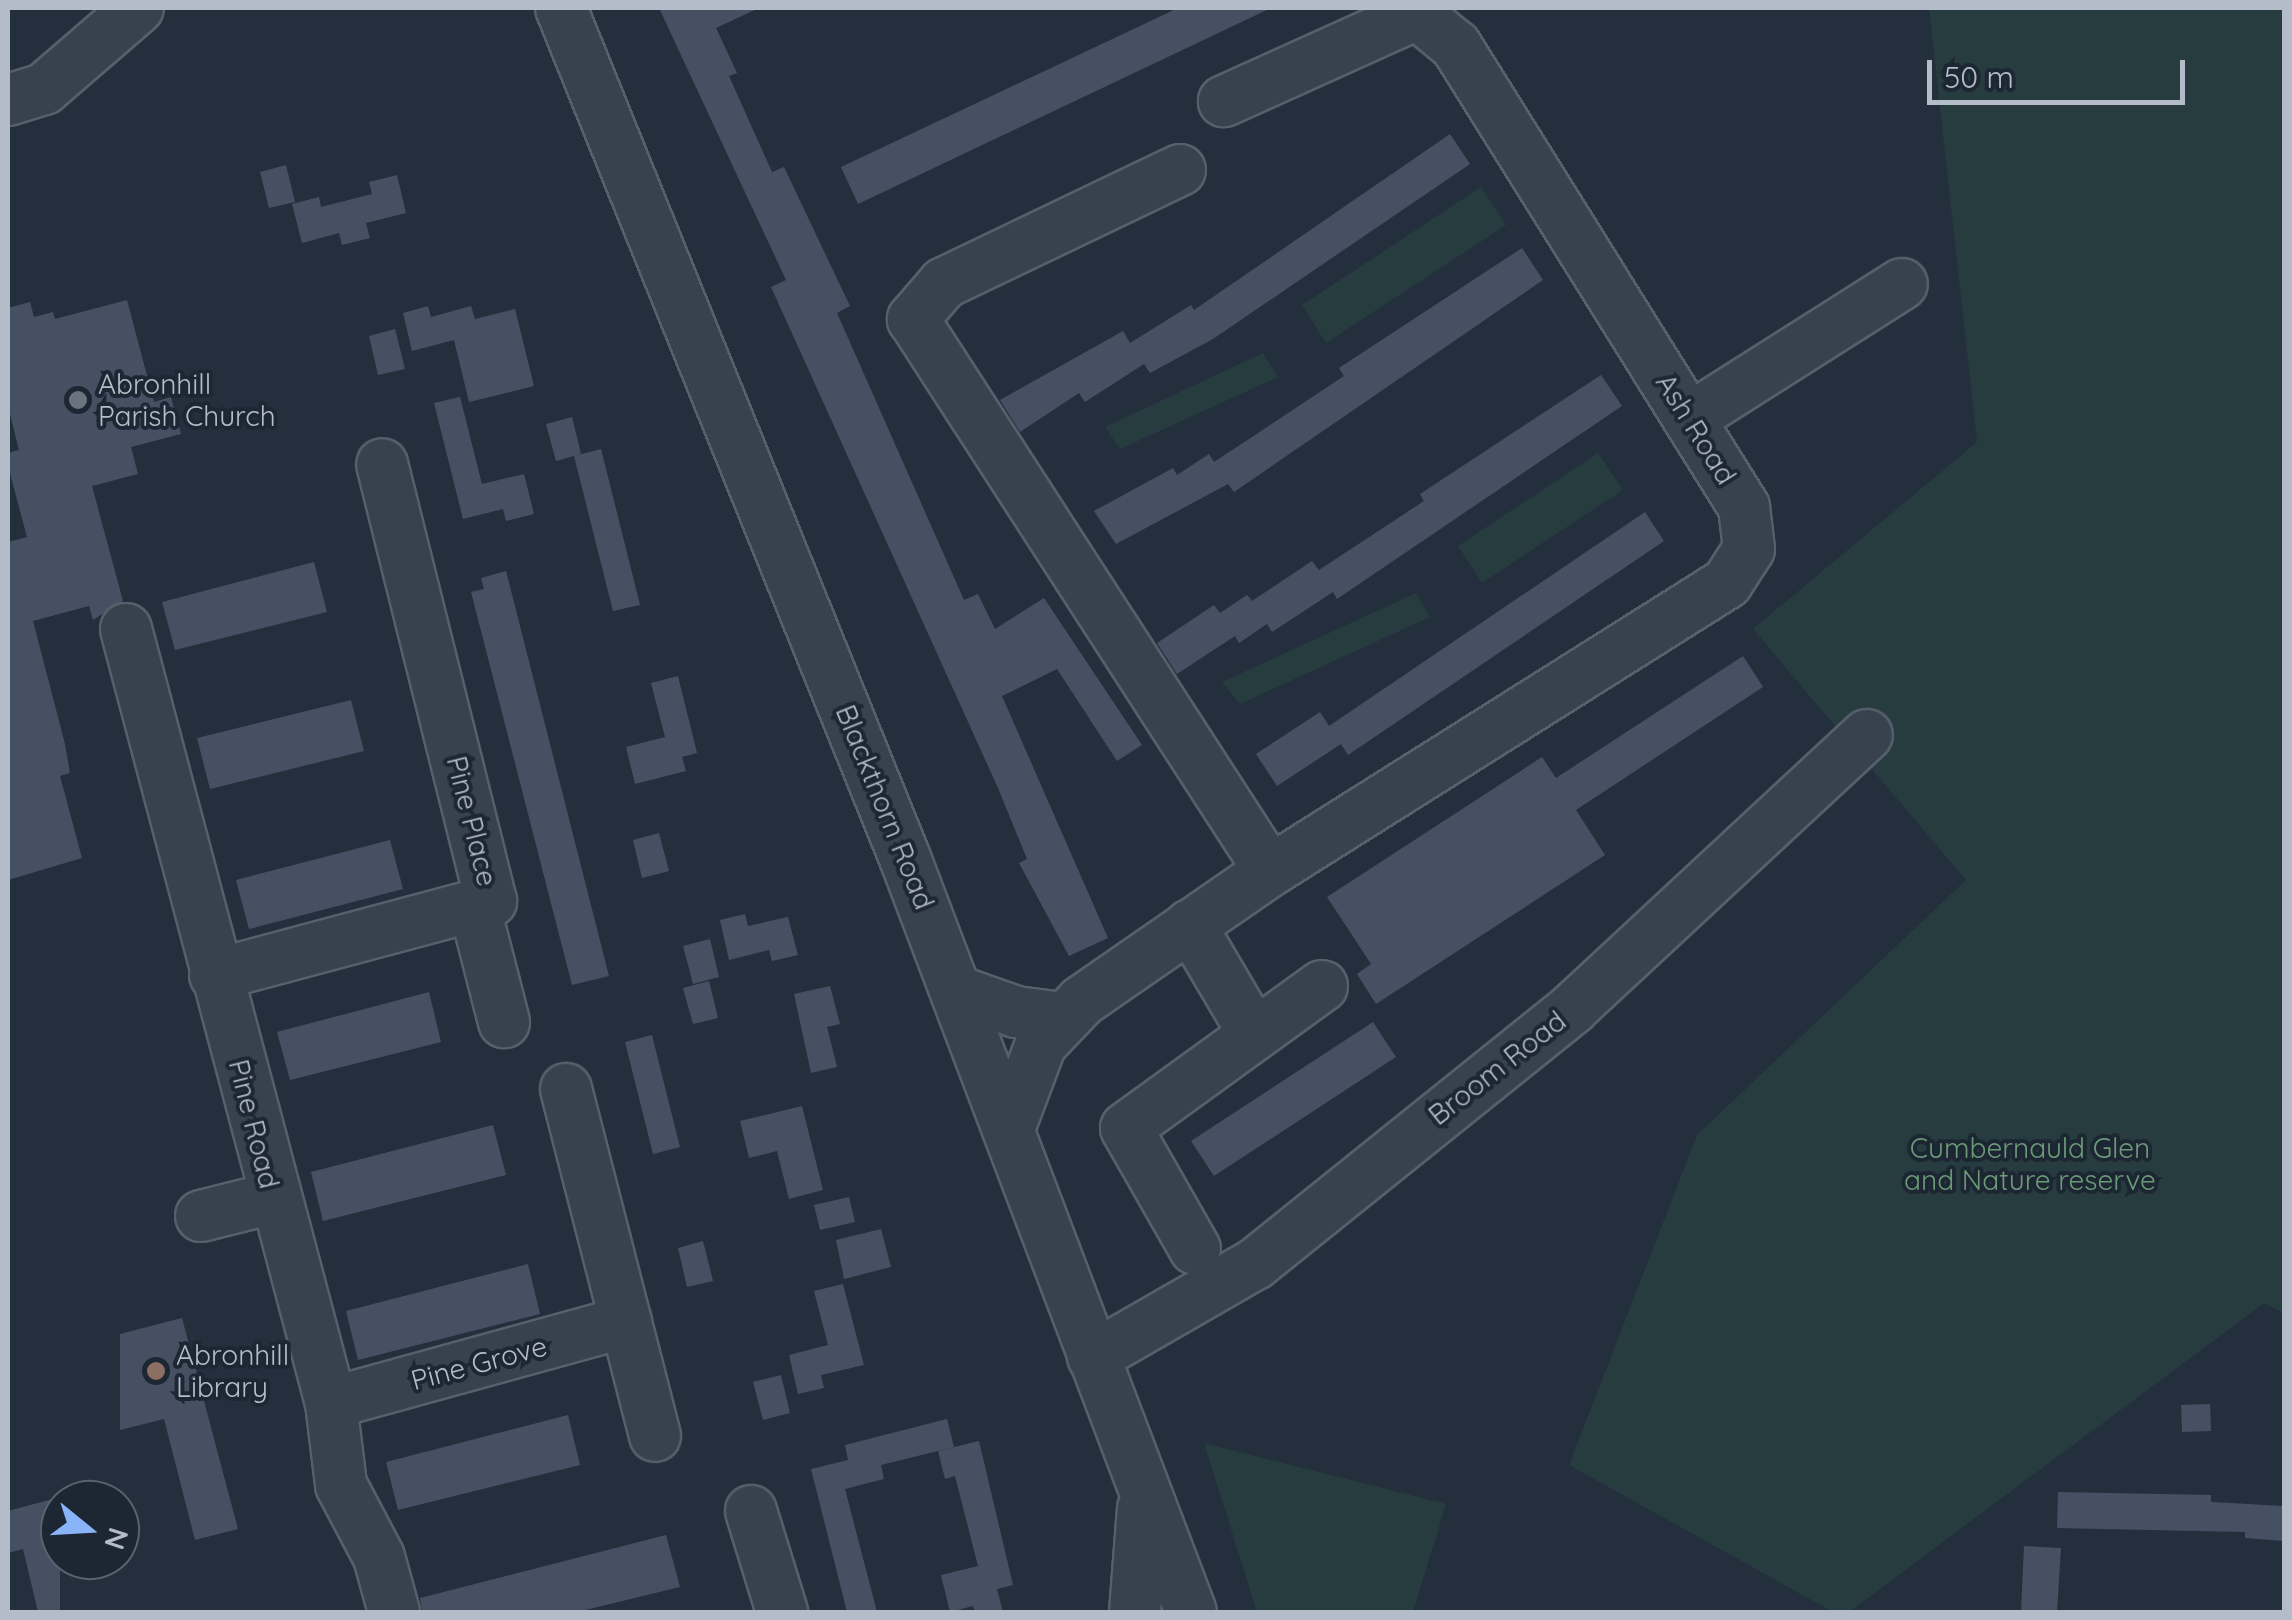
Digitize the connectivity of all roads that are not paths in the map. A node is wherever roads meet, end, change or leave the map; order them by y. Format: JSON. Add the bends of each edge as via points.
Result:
{"nodes":[{"id":1,"x":138,"y":8,"type":"edge"},
{"id":2,"x":561,"y":8,"type":"edge"},
{"id":3,"x":8,"y":100,"type":"edge"},
{"id":4,"x":1224,"y":101,"type":"dead end"},
{"id":5,"x":1180,"y":170,"type":"dead end"},
{"id":6,"x":1902,"y":284,"type":"dead end"},
{"id":7,"x":1689,"y":418,"type":"junction"},
{"id":8,"x":382,"y":464,"type":"dead end"},
{"id":9,"x":126,"y":629,"type":"dead end"},
{"id":10,"x":1866,"y":734,"type":"dead end"},
{"id":11,"x":1270,"y":870,"type":"junction"},
{"id":12,"x":474,"y":905,"type":"junction"},
{"id":13,"x":1190,"y":925,"type":"junction"},
{"id":14,"x":216,"y":975,"type":"junction"},
{"id":15,"x":1322,"y":986,"type":"dead end"},
{"id":16,"x":957,"y":992,"type":"junction"},
{"id":17,"x":1063,"y":1018,"type":"junction"},
{"id":18,"x":504,"y":1022,"type":"dead end"},
{"id":19,"x":1253,"y":1032,"type":"junction"},
{"id":20,"x":566,"y":1089,"type":"dead end"},
{"id":21,"x":1008,"y":1129,"type":"junction"},
{"id":22,"x":273,"y":1198,"type":"junction"},
{"id":23,"x":202,"y":1216,"type":"dead end"},
{"id":24,"x":1195,"y":1248,"type":"dead end"},
{"id":25,"x":626,"y":1322,"type":"junction"},
{"id":26,"x":1093,"y":1357,"type":"junction"},
{"id":27,"x":331,"y":1403,"type":"junction"},
{"id":28,"x":655,"y":1436,"type":"dead end"},
{"id":29,"x":1144,"y":1484,"type":"junction"},
{"id":30,"x":751,"y":1511,"type":"dead end"},
{"id":31,"x":394,"y":1612,"type":"edge"},
{"id":32,"x":782,"y":1612,"type":"edge"},
{"id":33,"x":1135,"y":1612,"type":"edge"},
{"id":34,"x":1191,"y":1612,"type":"edge"}],
"edges":[{"from":1,"to":3,"type":"street","via":[[44,89]]},
{"from":2,"to":16,"type":"street","name":"Blackthorn Road"},
{"from":4,"to":7,"type":"street","name":"Ash Road","via":[[1417,14],[1456,46]]},
{"from":5,"to":11,"type":"street","via":[[944,284],[913,319]]},
{"from":6,"to":7,"type":"street"},
{"from":7,"to":11,"type":"street","name":"Ash Road","via":[[1744,507],[1749,549],[1727,583]]},
{"from":8,"to":12,"type":"street","name":"Pine Place","via":[[492,900]]},
{"from":9,"to":14,"type":"street","name":"Pine Road"},
{"from":10,"to":26,"type":"street","name":"Broom Road","via":[[1573,1008],[1254,1264]]},
{"from":11,"to":13,"type":"street","name":"Ash Road"},
{"from":12,"to":14,"type":"street","name":"Pine Place"},
{"from":12,"to":18,"type":"street"},
{"from":13,"to":17,"type":"street","name":"Ash Road"},
{"from":13,"to":19,"type":"street"},
{"from":14,"to":22,"type":"street","name":"Pine Road"},
{"from":15,"to":19,"type":"street"},
{"from":16,"to":17,"type":"street","via":[[1016,1012]]},
{"from":16,"to":21,"type":"street","name":"Blackthorn Road"},
{"from":17,"to":21,"type":"street","name":"Ash Road","via":[[1041,1044]]},
{"from":19,"to":24,"type":"street","via":[[1126,1128]]},
{"from":20,"to":25,"type":"street"},
{"from":21,"to":26,"type":"street","name":"Blackthorn Road"},
{"from":22,"to":23,"type":"street"},
{"from":22,"to":27,"type":"street","name":"Pine Road"},
{"from":25,"to":27,"type":"street","name":"Pine Grove"},
{"from":25,"to":28,"type":"street"},
{"from":26,"to":29,"type":"street","name":"Blackthorn Road"},
{"from":27,"to":31,"type":"street","name":"Pine Road","via":[[341,1485],[379,1556]]},
{"from":29,"to":33,"type":"street"},
{"from":29,"to":34,"type":"street","name":"Blackthorn Road"},
{"from":30,"to":32,"type":"street"}]}
